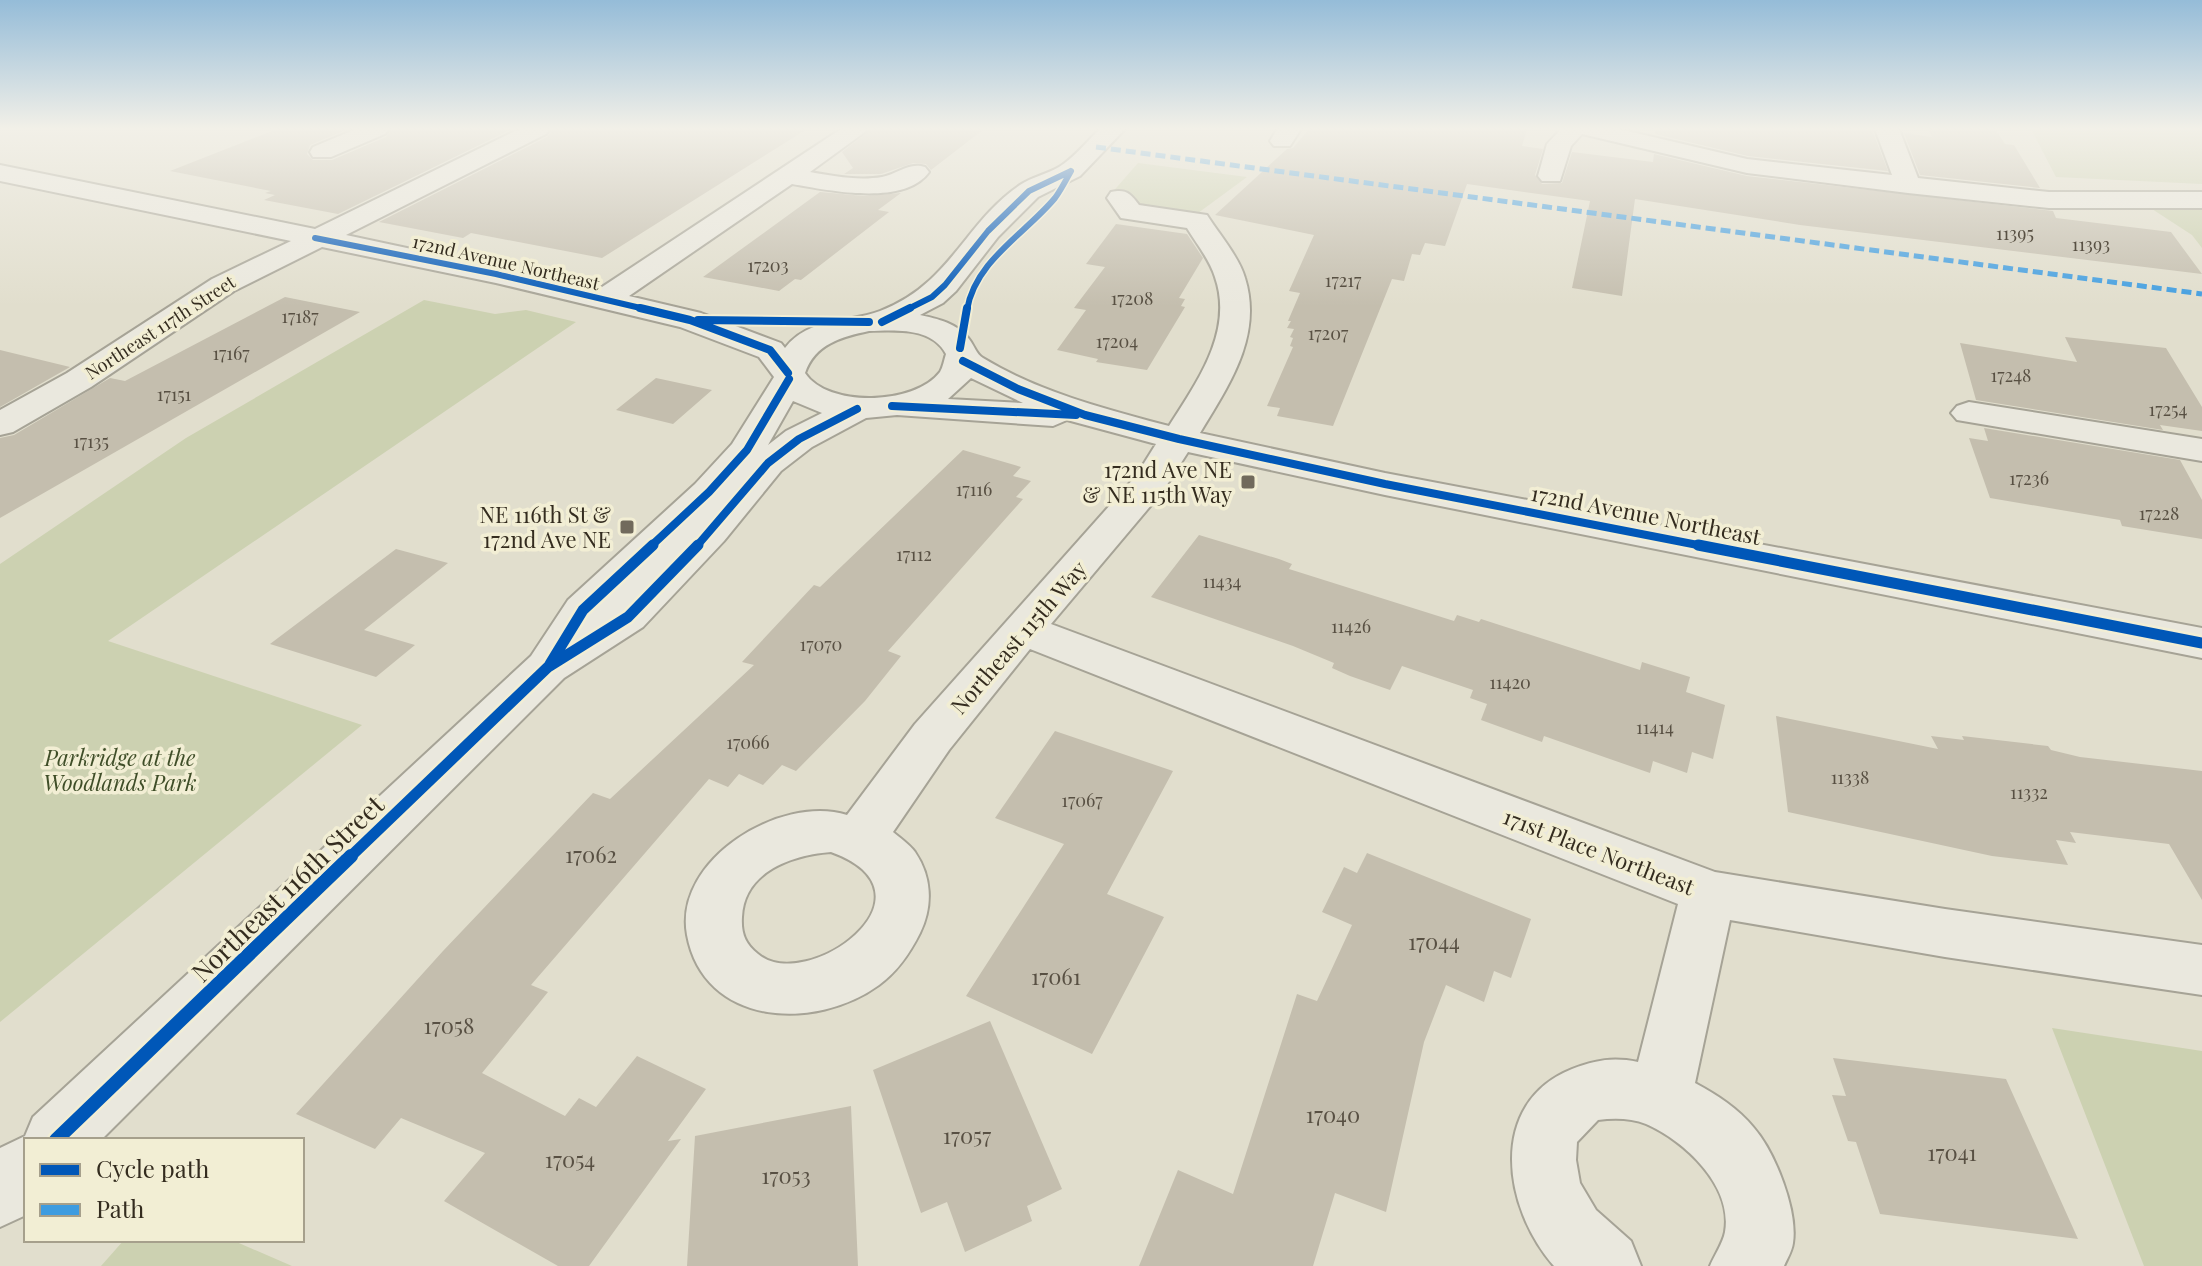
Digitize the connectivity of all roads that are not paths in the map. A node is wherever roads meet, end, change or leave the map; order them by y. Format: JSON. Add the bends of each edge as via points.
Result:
{"nodes":[{"id":1,"x":73,"y":188,"type":"edge"},
{"id":2,"x":417,"y":188,"type":"edge"},
{"id":3,"x":770,"y":188,"type":"edge"},
{"id":4,"x":1035,"y":188,"type":"edge"},
{"id":5,"x":1061,"y":188,"type":"edge"},
{"id":6,"x":1937,"y":188,"type":"edge"},
{"id":7,"x":1120,"y":198,"type":"dead end"},
{"id":8,"x":2202,"y":200,"type":"edge"},
{"id":9,"x":315,"y":238,"type":"junction"},
{"id":10,"x":603,"y":300,"type":"junction"},
{"id":11,"x":690,"y":320,"type":"junction"},
{"id":12,"x":876,"y":322,"type":"junction"},
{"id":13,"x":961,"y":354,"type":"junction"},
{"id":14,"x":789,"y":376,"type":"junction"},
{"id":15,"x":874,"y":407,"type":"junction"},
{"id":16,"x":1969,"y":413,"type":"dead end"},
{"id":17,"x":1085,"y":415,"type":"junction"},
{"id":18,"x":0,"y":424,"type":"edge"},
{"id":19,"x":1179,"y":439,"type":"junction"},
{"id":20,"x":2202,"y":450,"type":"edge"},
{"id":21,"x":1024,"y":630,"type":"junction"},
{"id":22,"x":2202,"y":643,"type":"edge"},
{"id":23,"x":548,"y":667,"type":"junction"},
{"id":24,"x":861,"y":836,"type":"dead end"},
{"id":25,"x":1712,"y":894,"type":"junction"},
{"id":26,"x":2202,"y":970,"type":"edge"},
{"id":27,"x":1660,"y":1099,"type":"junction"},
{"id":28,"x":58,"y":1138,"type":"edge"},
{"id":29,"x":24,"y":1171,"type":"edge"},
{"id":30,"x":0,"y":1194,"type":"edge"},
{"id":31,"x":1606,"y":1266,"type":"edge"},
{"id":32,"x":1745,"y":1266,"type":"edge"}],
"edges":[{"from":1,"to":9,"type":"street","name":"172nd Avenue Northeast"},
{"from":2,"to":9,"type":"street","name":"Northeast 117th Street"},
{"from":3,"to":10,"type":"street"},
{"from":4,"to":12,"type":"street","via":[[988,231],[932,297]]},
{"from":5,"to":13,"type":"street","via":[[981,276],[968,302]]},
{"from":6,"to":8,"type":"street","via":[[2049,200]]},
{"from":7,"to":19,"type":"street","name":"Northeast 115th Way","via":[[1130,212],[1197,221],[1230,276],[1236,309],[1232,339],[1217,377]]},
{"from":9,"to":10,"type":"street","name":"172nd Avenue Northeast"},
{"from":9,"to":18,"type":"street","name":"Northeast 117th Street","via":[[223,285],[79,380]]},
{"from":10,"to":11,"type":"street","name":"172nd Avenue Northeast"},
{"from":11,"to":12,"type":"street","name":"172nd Avenue Northeast"},
{"from":11,"to":14,"type":"street","name":"172nd Avenue Northeast","via":[[770,350]]},
{"from":12,"to":13,"type":"street","name":"172nd Avenue Northeast","via":[[939,331]]},
{"from":12,"to":14,"type":"street","name":"Northeast 116th Street","via":[[832,331],[802,346],[791,359]]},
{"from":13,"to":15,"type":"street","name":"Northeast 116th Street","via":[[957,375],[942,388],[920,399]]},
{"from":13,"to":17,"type":"street","name":"172nd Avenue Northeast","via":[[1018,389]]},
{"from":14,"to":15,"type":"street","name":"172nd Avenue Northeast","via":[[801,393],[825,404]]},
{"from":14,"to":23,"type":"street","name":"Northeast 116th Street","via":[[747,450],[583,610]]},
{"from":15,"to":17,"type":"street","name":"172nd Avenue Northeast"},
{"from":15,"to":23,"type":"street","name":"Northeast 116th Street","via":[[799,439],[768,463],[628,617]]},
{"from":16,"to":20,"type":"street"},
{"from":17,"to":19,"type":"street","name":"172nd Avenue Northeast"},
{"from":19,"to":21,"type":"street","name":"Northeast 115th Way","via":[[1150,483]]},
{"from":19,"to":22,"type":"street","name":"172nd Avenue Northeast"},
{"from":21,"to":24,"type":"street","name":"Northeast 115th Way","via":[[932,737]]},
{"from":21,"to":25,"type":"street","name":"171st Place Northeast"},
{"from":23,"to":28,"type":"street","name":"Northeast 116th Street"},
{"from":25,"to":26,"type":"street","name":"171st Place Northeast"},
{"from":25,"to":27,"type":"street"},
{"from":27,"to":31,"type":"street","via":[[1616,1088],[1585,1094],[1565,1105],[1547,1129],[1542,1154],[1549,1199],[1580,1247]]},
{"from":27,"to":32,"type":"street","via":[[1686,1110],[1731,1150],[1756,1197],[1758,1247]]},
{"from":29,"to":30,"type":"street"}]}
